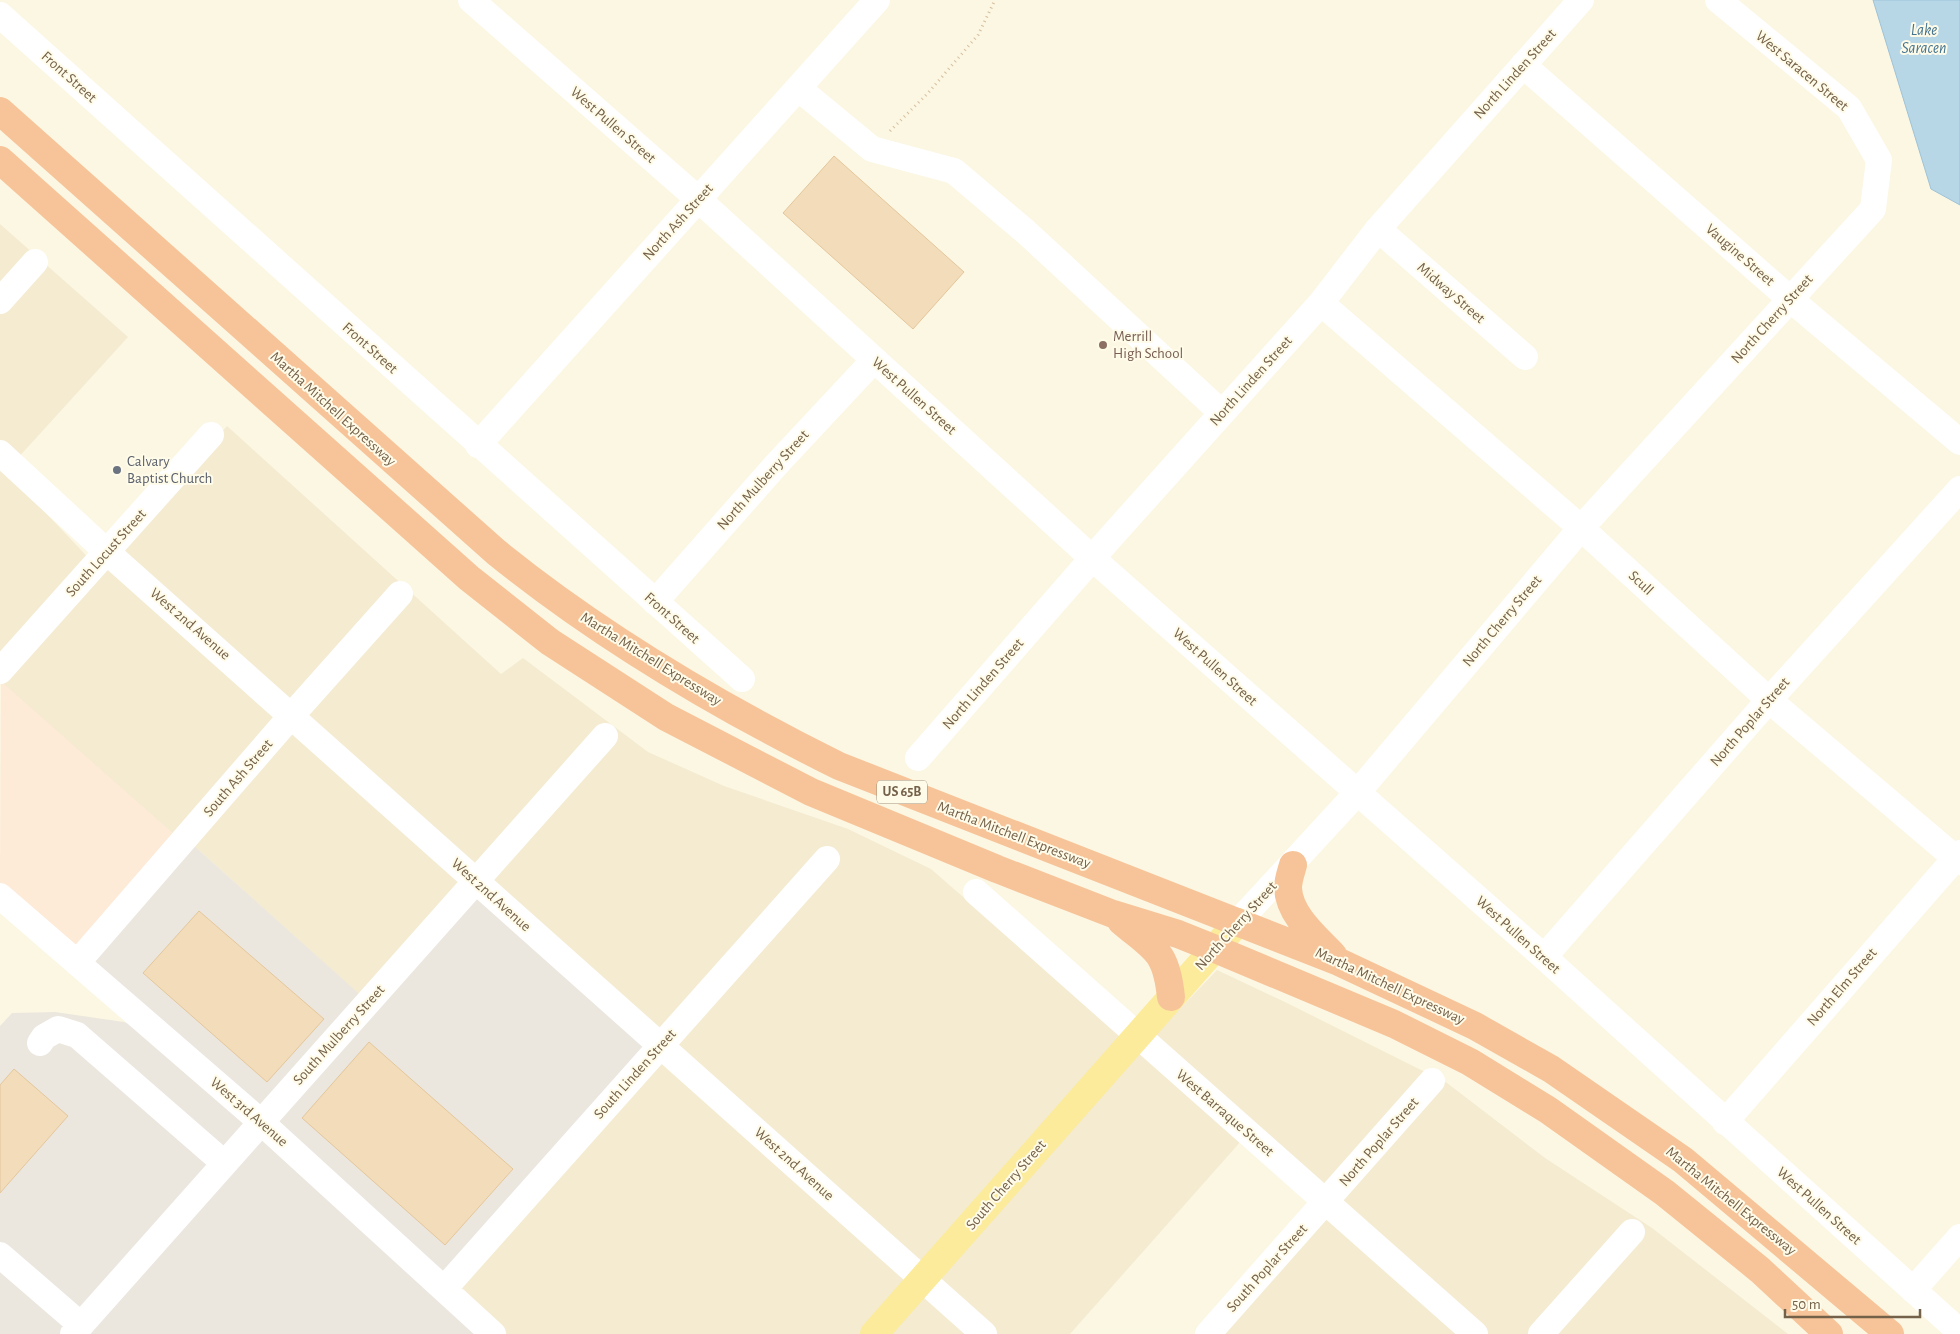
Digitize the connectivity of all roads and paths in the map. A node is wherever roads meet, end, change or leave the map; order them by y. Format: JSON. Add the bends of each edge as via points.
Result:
{"nodes":[{"id":1,"x":471,"y":0,"type":"edge"},
{"id":2,"x":877,"y":0,"type":"edge"},
{"id":3,"x":995,"y":0,"type":"edge"},
{"id":4,"x":1580,"y":0,"type":"edge"},
{"id":5,"x":1718,"y":0,"type":"edge"},
{"id":6,"x":0,"y":15,"type":"edge"},
{"id":7,"x":1523,"y":65,"type":"junction"},
{"id":8,"x":798,"y":88,"type":"junction"},
{"id":9,"x":0,"y":111,"type":"edge"},
{"id":10,"x":872,"y":149,"type":"junction"},
{"id":11,"x":0,"y":160,"type":"edge"},
{"id":12,"x":698,"y":199,"type":"junction"},
{"id":13,"x":1872,"y":209,"type":"joint"},
{"id":14,"x":1378,"y":229,"type":"junction"},
{"id":15,"x":35,"y":262,"type":"dead end"},
{"id":16,"x":1790,"y":299,"type":"junction"},
{"id":17,"x":0,"y":300,"type":"edge"},
{"id":18,"x":1322,"y":303,"type":"junction"},
{"id":19,"x":1525,"y":357,"type":"dead end"},
{"id":20,"x":874,"y":360,"type":"junction"},
{"id":21,"x":1222,"y":413,"type":"junction"},
{"id":22,"x":211,"y":435,"type":"dead end"},
{"id":23,"x":1960,"y":442,"type":"edge"},
{"id":24,"x":478,"y":445,"type":"junction"},
{"id":25,"x":0,"y":453,"type":"edge"},
{"id":26,"x":1960,"y":489,"type":"edge"},
{"id":27,"x":1581,"y":528,"type":"junction"},
{"id":28,"x":107,"y":552,"type":"junction"},
{"id":29,"x":1092,"y":558,"type":"junction"},
{"id":30,"x":400,"y":594,"type":"dead end"},
{"id":31,"x":655,"y":602,"type":"junction"},
{"id":32,"x":0,"y":671,"type":"edge"},
{"id":33,"x":742,"y":679,"type":"dead end"},
{"id":34,"x":1768,"y":700,"type":"junction"},
{"id":35,"x":292,"y":715,"type":"junction"},
{"id":36,"x":605,"y":736,"type":"dead end"},
{"id":37,"x":918,"y":758,"type":"dead end"},
{"id":38,"x":1356,"y":793,"type":"junction"},
{"id":39,"x":1958,"y":858,"type":"edge"},
{"id":40,"x":827,"y":859,"type":"dead end"},
{"id":41,"x":1292,"y":865,"type":"junction"},
{"id":42,"x":477,"y":882,"type":"junction"},
{"id":43,"x":976,"y":892,"type":"dead end"},
{"id":44,"x":0,"y":896,"type":"edge"},
{"id":45,"x":1112,"y":914,"type":"junction"},
{"id":46,"x":1238,"y":922,"type":"junction"},
{"id":47,"x":1214,"y":948,"type":"junction"},
{"id":48,"x":1544,"y":957,"type":"junction"},
{"id":49,"x":1339,"y":962,"type":"junction"},
{"id":50,"x":77,"y":963,"type":"junction"},
{"id":51,"x":1171,"y":997,"type":"junction"},
{"id":52,"x":1137,"y":1036,"type":"junction"},
{"id":53,"x":40,"y":1043,"type":"dead end"},
{"id":54,"x":661,"y":1045,"type":"junction"},
{"id":55,"x":1432,"y":1081,"type":"dead end"},
{"id":56,"x":261,"y":1122,"type":"junction"},
{"id":57,"x":1725,"y":1122,"type":"junction"},
{"id":58,"x":224,"y":1163,"type":"junction"},
{"id":59,"x":1326,"y":1202,"type":"junction"},
{"id":60,"x":1632,"y":1232,"type":"dead end"},
{"id":61,"x":1960,"y":1237,"type":"edge"},
{"id":62,"x":0,"y":1254,"type":"edge"},
{"id":63,"x":923,"y":1279,"type":"junction"},
{"id":64,"x":444,"y":1289,"type":"junction"},
{"id":65,"x":1913,"y":1290,"type":"junction"},
{"id":66,"x":77,"y":1329,"type":"edge"},
{"id":67,"x":1960,"y":1332,"type":"edge"},
{"id":68,"x":494,"y":1334,"type":"edge"},
{"id":69,"x":874,"y":1334,"type":"edge"},
{"id":70,"x":984,"y":1334,"type":"edge"},
{"id":71,"x":1208,"y":1334,"type":"edge"},
{"id":72,"x":1475,"y":1334,"type":"edge"},
{"id":73,"x":1541,"y":1334,"type":"edge"},
{"id":74,"x":1829,"y":1334,"type":"edge"},
{"id":75,"x":1890,"y":1334,"type":"edge"}],
"edges":[{"from":1,"to":12,"type":"street","name":"West Pullen Street"},
{"from":2,"to":8,"type":"street","name":"North Ash Street"},
{"from":3,"to":10,"type":"path","via":[[978,35],[928,93]]},
{"from":4,"to":7,"type":"street","name":"North Linden Street"},
{"from":5,"to":13,"type":"street","name":"West Saracen Street","via":[[1849,108],[1879,160]]},
{"from":6,"to":24,"type":"street","name":"Front Street"},
{"from":7,"to":14,"type":"street","name":"North Linden Street"},
{"from":7,"to":16,"type":"street","name":"Vaugine Street"},
{"from":8,"to":10,"type":"street"},
{"from":8,"to":12,"type":"street","name":"North Ash Street"},
{"from":9,"to":46,"type":"highway","name":"Martha Mitchell Expressway","number":"US 65B","via":[[440,505],[536,585],[616,639],[762,727],[839,766]]},
{"from":10,"to":21,"type":"street","via":[[954,171],[1026,232]]},
{"from":11,"to":45,"type":"highway","number":"US 65B","via":[[407,525],[550,642],[666,717],[811,792]]},
{"from":12,"to":20,"type":"street","name":"West Pullen Street"},
{"from":12,"to":24,"type":"street","name":"North Ash Street"},
{"from":13,"to":16,"type":"street","name":"North Cherry Street"},
{"from":14,"to":18,"type":"street","name":"North Linden Street"},
{"from":14,"to":19,"type":"street","name":"Midway Street"},
{"from":15,"to":17,"type":"street"},
{"from":16,"to":23,"type":"street","name":"Vaugine Street"},
{"from":16,"to":27,"type":"street","name":"North Cherry Street"},
{"from":18,"to":21,"type":"street","name":"North Linden Street"},
{"from":18,"to":27,"type":"street","name":"Scull"},
{"from":20,"to":29,"type":"street","name":"West Pullen Street"},
{"from":20,"to":31,"type":"street","name":"North Mulberry Street"},
{"from":21,"to":29,"type":"street","name":"North Linden Street"},
{"from":22,"to":28,"type":"street","name":"South Locust Street"},
{"from":24,"to":31,"type":"street","name":"Front Street"},
{"from":25,"to":28,"type":"street","name":"West 2nd Avenue"},
{"from":26,"to":34,"type":"street","name":"North Poplar Street"},
{"from":27,"to":34,"type":"street","name":"Scull"},
{"from":27,"to":38,"type":"street","name":"North Cherry Street"},
{"from":28,"to":32,"type":"street","name":"South Locust Street"},
{"from":28,"to":35,"type":"street","name":"West 2nd Avenue"},
{"from":29,"to":37,"type":"street","name":"North Linden Street"},
{"from":29,"to":38,"type":"street","name":"West Pullen Street"},
{"from":30,"to":35,"type":"street","name":"South Ash Street"},
{"from":31,"to":33,"type":"street","name":"Front Street"},
{"from":34,"to":39,"type":"street","name":"Scull"},
{"from":34,"to":48,"type":"street","name":"North Poplar Street"},
{"from":35,"to":42,"type":"street","name":"West 2nd Avenue"},
{"from":35,"to":50,"type":"street","name":"South Ash Street"},
{"from":36,"to":42,"type":"street","name":"South Mulberry Street"},
{"from":38,"to":41,"type":"street","name":"North Cherry Street"},
{"from":38,"to":48,"type":"street","name":"West Pullen Street"},
{"from":39,"to":57,"type":"street","name":"North Elm Street"},
{"from":40,"to":54,"type":"street","name":"South Linden Street"},
{"from":41,"to":46,"type":"street","name":"North Cherry Street"},
{"from":41,"to":49,"type":"highway","via":[[1288,888],[1292,906],[1308,929]]},
{"from":42,"to":54,"type":"street","name":"West 2nd Avenue"},
{"from":42,"to":56,"type":"street","name":"South Mulberry Street"},
{"from":43,"to":52,"type":"street","name":"West Barraque Street"},
{"from":44,"to":50,"type":"street","name":"West 3rd Avenue"},
{"from":45,"to":47,"type":"highway","number":"US 65B"},
{"from":45,"to":51,"type":"highway","via":[[1163,959]]},
{"from":46,"to":47,"type":"main road","name":"North Cherry Street"},
{"from":46,"to":49,"type":"highway","name":"Martha Mitchell Expressway","number":"US 65B"},
{"from":47,"to":51,"type":"main road","name":"North Cherry Street"},
{"from":47,"to":74,"type":"highway","number":"US 65B","via":[[1394,1024],[1470,1062],[1548,1110],[1665,1193],[1760,1270]]},
{"from":48,"to":57,"type":"street","name":"West Pullen Street"},
{"from":49,"to":75,"type":"highway","name":"Martha Mitchell Expressway","number":"US 65B","via":[[1475,1026],[1551,1069],[1616,1112],[1690,1166]]},
{"from":50,"to":56,"type":"street","name":"West 3rd Avenue"},
{"from":51,"to":52,"type":"main road","name":"North Cherry Street"},
{"from":52,"to":59,"type":"street","name":"West Barraque Street"},
{"from":52,"to":63,"type":"main road","name":"South Cherry Street"},
{"from":53,"to":58,"type":"street","via":[[58,1029],[77,1035]]},
{"from":54,"to":63,"type":"street","name":"West 2nd Avenue"},
{"from":54,"to":64,"type":"street","name":"South Linden Street"},
{"from":55,"to":59,"type":"street","name":"North Poplar Street"},
{"from":56,"to":58,"type":"street","name":"South Mulberry Street"},
{"from":56,"to":64,"type":"street","name":"West 3rd Avenue"},
{"from":57,"to":65,"type":"street","name":"West Pullen Street"},
{"from":58,"to":66,"type":"street","name":"South Mulberry Street"},
{"from":59,"to":71,"type":"street","name":"South Poplar Street"},
{"from":59,"to":72,"type":"street","name":"West Barraque Street"},
{"from":60,"to":73,"type":"street"},
{"from":61,"to":65,"type":"street"},
{"from":62,"to":66,"type":"street"},
{"from":63,"to":69,"type":"main road","name":"South Cherry Street"},
{"from":63,"to":70,"type":"street","name":"West 2nd Avenue"},
{"from":64,"to":68,"type":"street","name":"West 3rd Avenue"},
{"from":65,"to":67,"type":"street","name":"West Pullen Street"}]}
